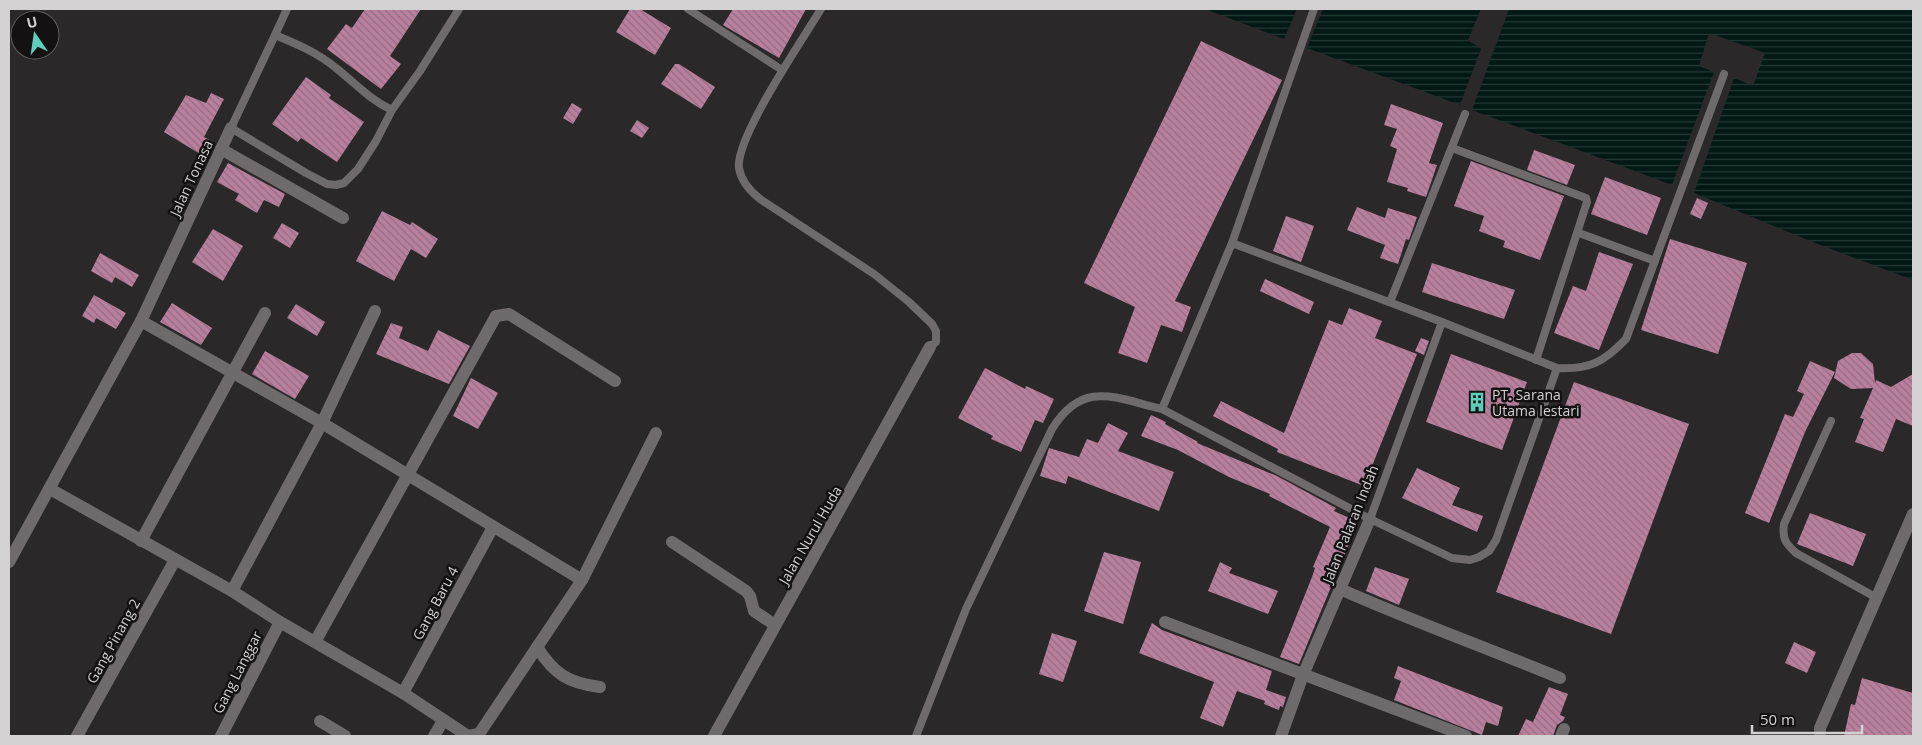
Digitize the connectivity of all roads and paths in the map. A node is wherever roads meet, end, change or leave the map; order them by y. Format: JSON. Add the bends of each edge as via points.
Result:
{"nodes":[{"id":1,"x":286,"y":9,"type":"edge"},
{"id":2,"x":460,"y":9,"type":"edge"},
{"id":3,"x":688,"y":9,"type":"edge"},
{"id":4,"x":821,"y":9,"type":"edge"},
{"id":5,"x":1314,"y":9,"type":"edge"},
{"id":6,"x":275,"y":35,"type":"junction"},
{"id":7,"x":782,"y":70,"type":"junction"},
{"id":8,"x":1724,"y":74,"type":"dead end"},
{"id":9,"x":392,"y":110,"type":"junction"},
{"id":10,"x":1465,"y":114,"type":"dead end"},
{"id":11,"x":231,"y":128,"type":"junction"},
{"id":12,"x":1452,"y":148,"type":"junction"},
{"id":13,"x":221,"y":149,"type":"junction"},
{"id":14,"x":343,"y":218,"type":"dead end"},
{"id":15,"x":1578,"y":233,"type":"junction"},
{"id":16,"x":1232,"y":243,"type":"junction"},
{"id":17,"x":1655,"y":261,"type":"junction"},
{"id":18,"x":1390,"y":302,"type":"junction"},
{"id":19,"x":375,"y":311,"type":"dead end"},
{"id":20,"x":265,"y":313,"type":"dead end"},
{"id":21,"x":141,"y":321,"type":"junction"},
{"id":22,"x":1442,"y":322,"type":"junction"},
{"id":23,"x":930,"y":347,"type":"joint"},
{"id":24,"x":1536,"y":360,"type":"junction"},
{"id":25,"x":1557,"y":368,"type":"junction"},
{"id":26,"x":232,"y":373,"type":"junction"},
{"id":27,"x":616,"y":381,"type":"dead end"},
{"id":28,"x":1162,"y":409,"type":"junction"},
{"id":29,"x":1831,"y":421,"type":"dead end"},
{"id":30,"x":322,"y":424,"type":"junction"},
{"id":31,"x":656,"y":433,"type":"dead end"},
{"id":32,"x":407,"y":477,"type":"junction"},
{"id":33,"x":50,"y":489,"type":"junction"},
{"id":34,"x":1913,"y":514,"type":"edge"},
{"id":35,"x":1370,"y":519,"type":"junction"},
{"id":36,"x":494,"y":527,"type":"junction"},
{"id":37,"x":140,"y":541,"type":"junction"},
{"id":38,"x":672,"y":542,"type":"dead end"},
{"id":39,"x":175,"y":560,"type":"junction"},
{"id":40,"x":9,"y":562,"type":"edge"},
{"id":41,"x":582,"y":580,"type":"junction"},
{"id":42,"x":1340,"y":589,"type":"junction"},
{"id":43,"x":232,"y":591,"type":"junction"},
{"id":44,"x":1877,"y":598,"type":"junction"},
{"id":45,"x":280,"y":622,"type":"junction"},
{"id":46,"x":1165,"y":622,"type":"dead end"},
{"id":47,"x":775,"y":625,"type":"junction"},
{"id":48,"x":316,"y":642,"type":"junction"},
{"id":49,"x":537,"y":648,"type":"junction"},
{"id":50,"x":1302,"y":675,"type":"junction"},
{"id":51,"x":1560,"y":678,"type":"dead end"},
{"id":52,"x":600,"y":687,"type":"dead end"},
{"id":53,"x":403,"y":693,"type":"junction"},
{"id":54,"x":320,"y":721,"type":"dead end"},
{"id":55,"x":443,"y":721,"type":"junction"},
{"id":56,"x":77,"y":736,"type":"edge"},
{"id":57,"x":221,"y":736,"type":"edge"},
{"id":58,"x":345,"y":736,"type":"edge"},
{"id":59,"x":434,"y":736,"type":"edge"},
{"id":60,"x":714,"y":736,"type":"edge"},
{"id":61,"x":916,"y":736,"type":"edge"},
{"id":62,"x":1281,"y":736,"type":"edge"},
{"id":63,"x":1466,"y":736,"type":"edge"},
{"id":64,"x":1820,"y":736,"type":"edge"}],
"edges":[{"from":1,"to":6,"type":"lane","name":"Jalan Tonasa"},
{"from":2,"to":9,"type":"lane"},
{"from":3,"to":7,"type":"lane"},
{"from":4,"to":7,"type":"lane"},
{"from":5,"to":16,"type":"lane"},
{"from":6,"to":9,"type":"lane","via":[[306,48],[335,67],[370,98]]},
{"from":6,"to":11,"type":"lane","name":"Jalan Tonasa"},
{"from":7,"to":23,"type":"lane","via":[[744,139],[739,155],[739,169],[747,188],[874,274],[908,302],[936,331],[936,342]]},
{"from":8,"to":17,"type":"lane"},
{"from":9,"to":11,"type":"lane","via":[[358,169],[344,183],[336,185],[306,173]]},
{"from":10,"to":12,"type":"lane"},
{"from":11,"to":13,"type":"street","name":"Jalan Tonasa"},
{"from":12,"to":15,"type":"lane","via":[[1586,198]]},
{"from":12,"to":18,"type":"lane"},
{"from":13,"to":14,"type":"street"},
{"from":13,"to":21,"type":"street","name":"Jalan Tonasa"},
{"from":15,"to":17,"type":"lane"},
{"from":15,"to":24,"type":"lane"},
{"from":16,"to":18,"type":"lane"},
{"from":16,"to":28,"type":"lane"},
{"from":17,"to":25,"type":"lane","via":[[1626,339],[1597,363],[1577,369]]},
{"from":18,"to":22,"type":"lane"},
{"from":19,"to":30,"type":"street"},
{"from":20,"to":26,"type":"street"},
{"from":21,"to":26,"type":"street"},
{"from":21,"to":33,"type":"street","name":"Jalan Tonasa"},
{"from":22,"to":24,"type":"lane"},
{"from":22,"to":35,"type":"lane","name":"Jalan Palaran Indah"},
{"from":23,"to":47,"type":"street","name":"Jalan Nurul Huda"},
{"from":24,"to":25,"type":"lane"},
{"from":25,"to":35,"type":"lane","via":[[1496,540],[1489,550],[1470,560],[1452,558]]},
{"from":26,"to":30,"type":"street"},
{"from":26,"to":37,"type":"street"},
{"from":27,"to":32,"type":"street","via":[[510,314],[496,316]]},
{"from":28,"to":35,"type":"lane"},
{"from":28,"to":61,"type":"lane","via":[[1099,394],[1062,412],[966,609]]},
{"from":29,"to":44,"type":"lane","via":[[1782,534],[1785,543],[1796,553]]},
{"from":30,"to":32,"type":"street"},
{"from":30,"to":43,"type":"street"},
{"from":31,"to":41,"type":"street"},
{"from":32,"to":36,"type":"street"},
{"from":32,"to":48,"type":"street"},
{"from":33,"to":37,"type":"street"},
{"from":33,"to":40,"type":"street","name":"Jalan Tonasa"},
{"from":34,"to":44,"type":"street"},
{"from":35,"to":42,"type":"street","name":"Jalan Palaran Indah"},
{"from":36,"to":41,"type":"street"},
{"from":36,"to":53,"type":"street","name":"Gang Baru 4"},
{"from":37,"to":39,"type":"street"},
{"from":38,"to":47,"type":"street","via":[[746,591],[754,611]]},
{"from":39,"to":43,"type":"street"},
{"from":39,"to":56,"type":"street","name":"Gang Pinang 2"},
{"from":41,"to":49,"type":"street"},
{"from":42,"to":50,"type":"street","name":"Jalan Palaran Indah"},
{"from":42,"to":51,"type":"street"},
{"from":43,"to":45,"type":"street"},
{"from":44,"to":64,"type":"street","via":[[1820,728]]},
{"from":45,"to":48,"type":"street"},
{"from":45,"to":57,"type":"street","name":"Gang Langgar"},
{"from":46,"to":50,"type":"street"},
{"from":47,"to":60,"type":"street","name":"Jalan Nurul Huda"},
{"from":48,"to":53,"type":"street"},
{"from":49,"to":52,"type":"street","via":[[555,672],[575,683]]},
{"from":49,"to":55,"type":"street","via":[[479,734],[468,736]]},
{"from":50,"to":62,"type":"street","name":"Jalan Palaran Indah"},
{"from":50,"to":63,"type":"street"},
{"from":53,"to":55,"type":"street"},
{"from":54,"to":58,"type":"street"},
{"from":55,"to":59,"type":"street"}]}
